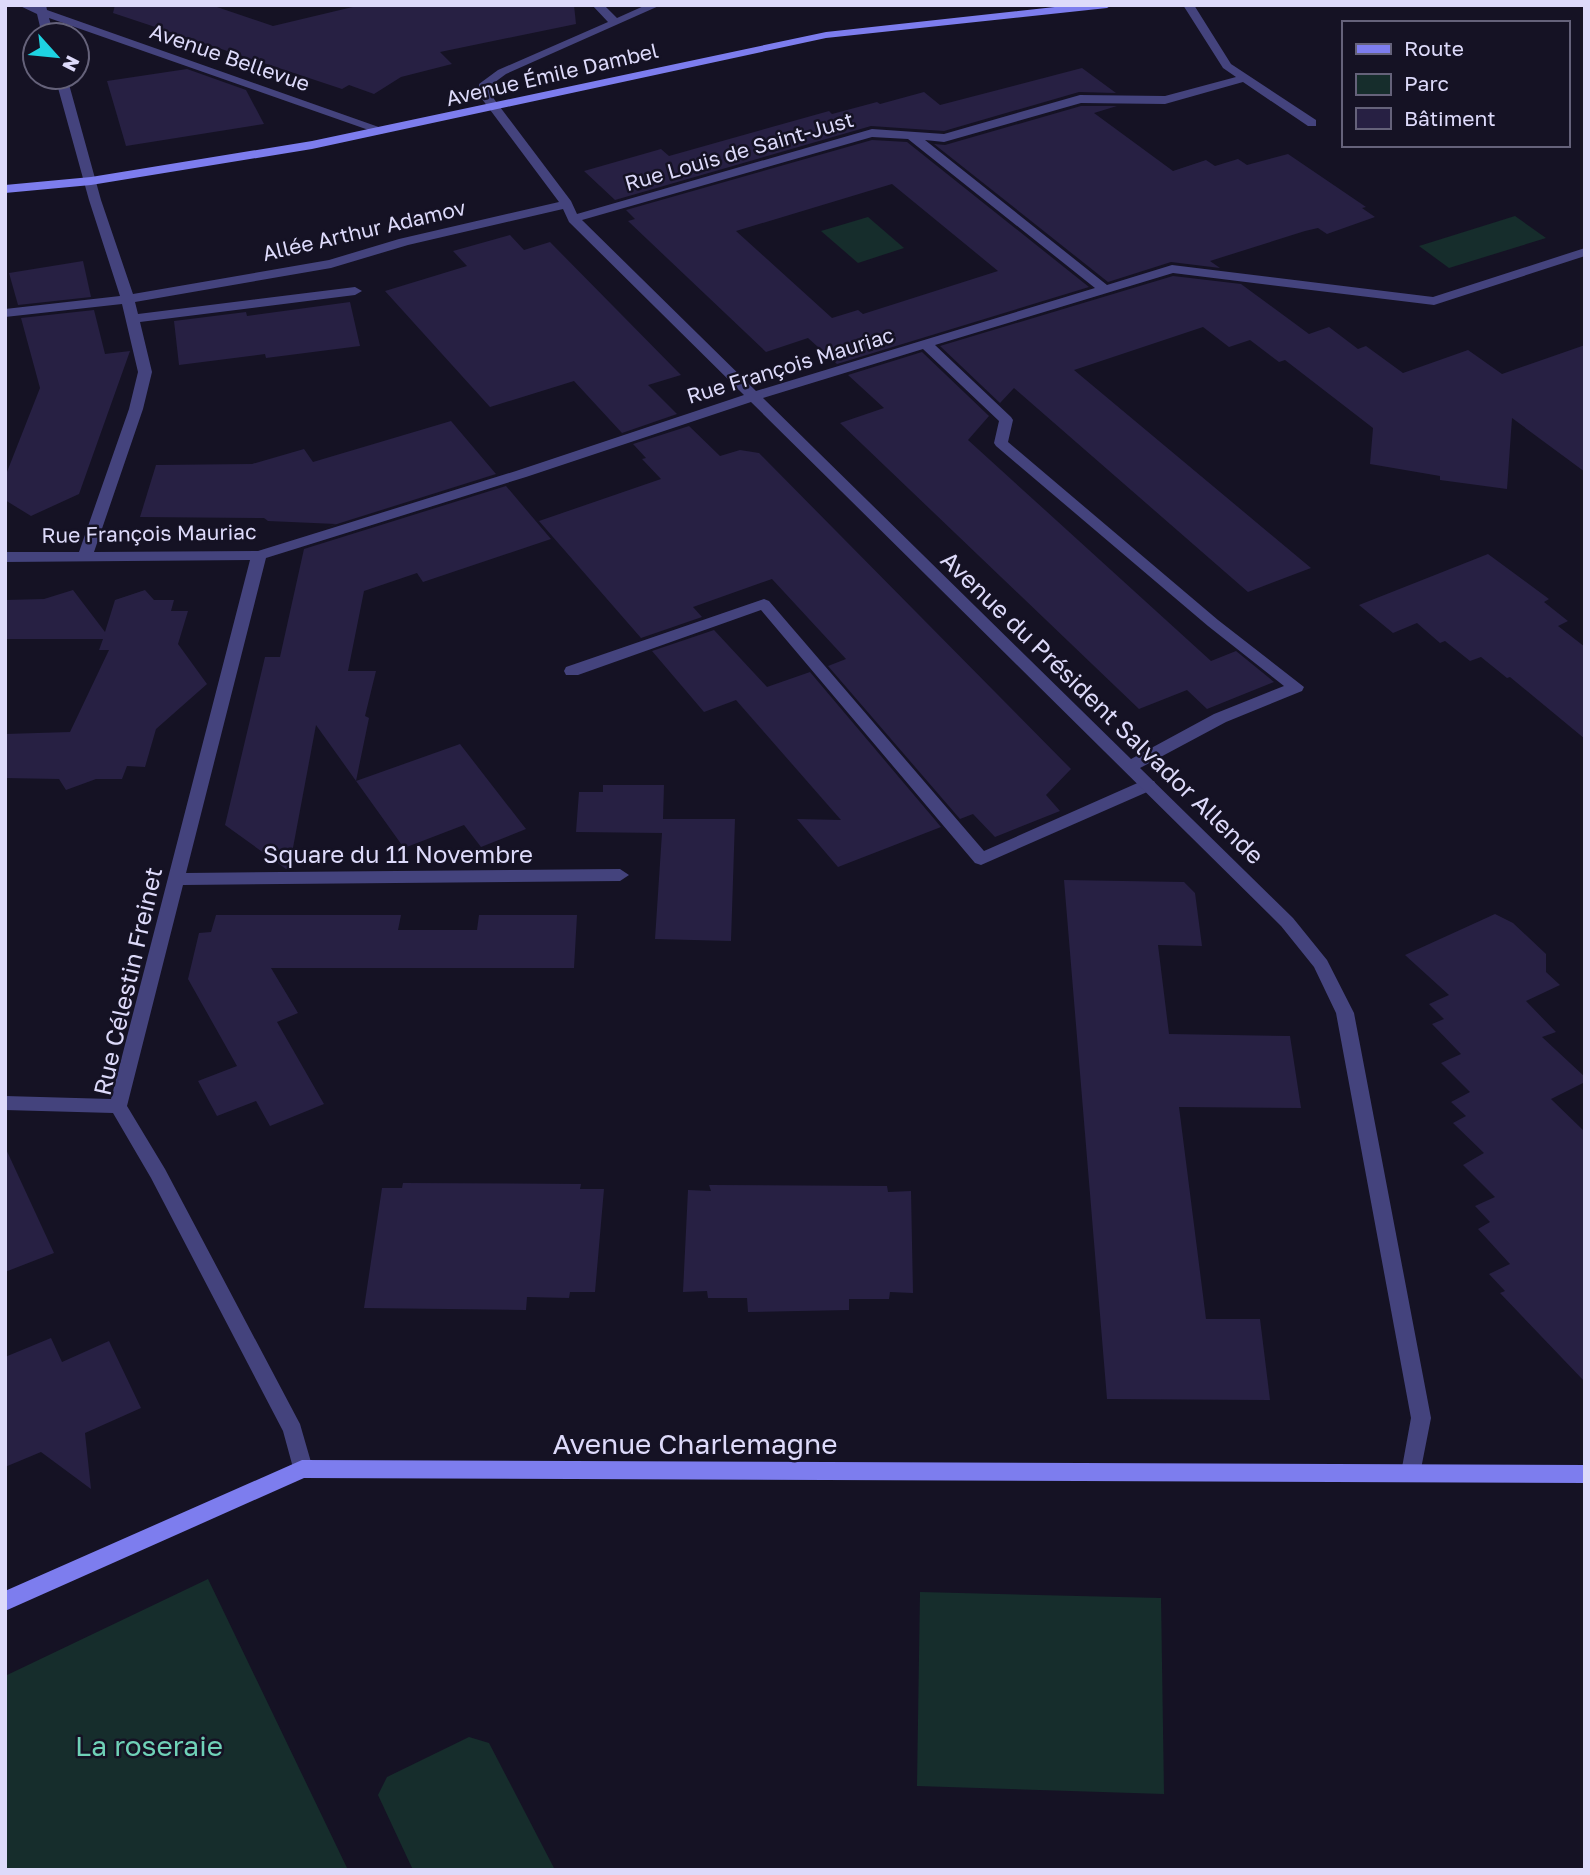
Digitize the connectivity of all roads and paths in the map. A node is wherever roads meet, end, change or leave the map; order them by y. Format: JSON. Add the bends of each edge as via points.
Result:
{"nodes":[{"id":1,"x":23,"y":5,"type":"edge"},
{"id":2,"x":597,"y":5,"type":"edge"},
{"id":3,"x":656,"y":5,"type":"edge"},
{"id":4,"x":1107,"y":5,"type":"edge"},
{"id":5,"x":1188,"y":5,"type":"edge"},
{"id":6,"x":41,"y":8,"type":"edge"},
{"id":7,"x":616,"y":23,"type":"junction"},
{"id":8,"x":1244,"y":78,"type":"junction"},
{"id":9,"x":65,"y":91,"type":"edge"},
{"id":10,"x":493,"y":108,"type":"junction"},
{"id":11,"x":1312,"y":123,"type":"dead end"},
{"id":12,"x":384,"y":131,"type":"junction"},
{"id":13,"x":912,"y":136,"type":"junction"},
{"id":14,"x":91,"y":181,"type":"junction"},
{"id":15,"x":5,"y":190,"type":"edge"},
{"id":16,"x":570,"y":211,"type":"junction"},
{"id":17,"x":1585,"y":252,"type":"edge"},
{"id":18,"x":1105,"y":290,"type":"junction"},
{"id":19,"x":355,"y":291,"type":"dead end"},
{"id":20,"x":128,"y":299,"type":"junction"},
{"id":21,"x":5,"y":313,"type":"edge"},
{"id":22,"x":132,"y":319,"type":"junction"},
{"id":23,"x":927,"y":345,"type":"junction"},
{"id":24,"x":752,"y":397,"type":"junction"},
{"id":25,"x":259,"y":555,"type":"junction"},
{"id":26,"x":85,"y":556,"type":"junction"},
{"id":27,"x":5,"y":557,"type":"edge"},
{"id":28,"x":572,"y":671,"type":"dead end"},
{"id":29,"x":1129,"y":767,"type":"junction"},
{"id":30,"x":1148,"y":785,"type":"junction"},
{"id":31,"x":620,"y":875,"type":"dead end"},
{"id":32,"x":176,"y":879,"type":"junction"},
{"id":33,"x":5,"y":1103,"type":"edge"},
{"id":34,"x":118,"y":1106,"type":"junction"},
{"id":35,"x":302,"y":1469,"type":"junction"},
{"id":36,"x":1412,"y":1473,"type":"junction"},
{"id":37,"x":1585,"y":1474,"type":"edge"},
{"id":38,"x":5,"y":1601,"type":"edge"}],
"edges":[{"from":1,"to":6,"type":"street","name":"Avenue Bellevue"},
{"from":2,"to":7,"type":"street"},
{"from":3,"to":7,"type":"street"},
{"from":4,"to":10,"type":"street","name":"Avenue Émile Dambel","via":[[826,35]]},
{"from":5,"to":8,"type":"street","via":[[1227,66]]},
{"from":6,"to":12,"type":"street","name":"Avenue Bellevue"},
{"from":7,"to":10,"type":"street","via":[[502,72],[485,84]]},
{"from":8,"to":11,"type":"street"},
{"from":8,"to":13,"type":"street","name":"Rue Louis de Saint-Just","via":[[1165,100],[1080,99],[944,138]]},
{"from":9,"to":14,"type":"street"},
{"from":10,"to":12,"type":"street","name":"Avenue Émile Dambel"},
{"from":10,"to":16,"type":"street","name":"Avenue du Président Salvador Allende"},
{"from":12,"to":14,"type":"street","name":"Avenue Émile Dambel"},
{"from":13,"to":16,"type":"street","name":"Rue Louis de Saint-Just","via":[[872,132]]},
{"from":13,"to":18,"type":"street"},
{"from":14,"to":15,"type":"street","name":"Avenue Émile Dambel"},
{"from":14,"to":20,"type":"street"},
{"from":16,"to":20,"type":"street","name":"Allée Arthur Adamov","via":[[404,242],[331,264]]},
{"from":16,"to":24,"type":"street","name":"Avenue du Président Salvador Allende"},
{"from":17,"to":18,"type":"street","name":"Rue François Mauriac","via":[[1434,301],[1172,269]]},
{"from":18,"to":23,"type":"street","name":"Rue François Mauriac"},
{"from":19,"to":22,"type":"street","name":"Allée Arthur Adamov"},
{"from":20,"to":21,"type":"street","name":"Allée Arthur Adamov"},
{"from":20,"to":22,"type":"street"},
{"from":22,"to":26,"type":"street","via":[[145,372]]},
{"from":23,"to":24,"type":"street","name":"Rue François Mauriac"},
{"from":23,"to":29,"type":"street","via":[[1006,420],[1001,443],[1213,623],[1296,687],[1220,718]]},
{"from":24,"to":25,"type":"street","name":"Rue François Mauriac"},
{"from":24,"to":29,"type":"street","name":"Avenue du Président Salvador Allende"},
{"from":25,"to":26,"type":"street","name":"Rue François Mauriac"},
{"from":25,"to":32,"type":"street","name":"Rue Célestin Freinet"},
{"from":26,"to":27,"type":"street","name":"Rue François Mauriac"},
{"from":28,"to":30,"type":"street","via":[[764,604],[981,859]]},
{"from":29,"to":30,"type":"street","name":"Avenue du Président Salvador Allende"},
{"from":30,"to":36,"type":"street","name":"Avenue du Président Salvador Allende","via":[[1287,922],[1321,964],[1345,1013],[1421,1418]]},
{"from":31,"to":32,"type":"street","name":"Square du 11 Novembre"},
{"from":32,"to":34,"type":"street","name":"Rue Célestin Freinet"},
{"from":33,"to":34,"type":"street"},
{"from":34,"to":35,"type":"street","name":"Rue Célestin Freinet","via":[[293,1430]]},
{"from":35,"to":36,"type":"street","name":"Avenue Charlemagne"},
{"from":35,"to":38,"type":"street","name":"Avenue Charlemagne"},
{"from":36,"to":37,"type":"street","name":"Avenue Charlemagne"}]}
